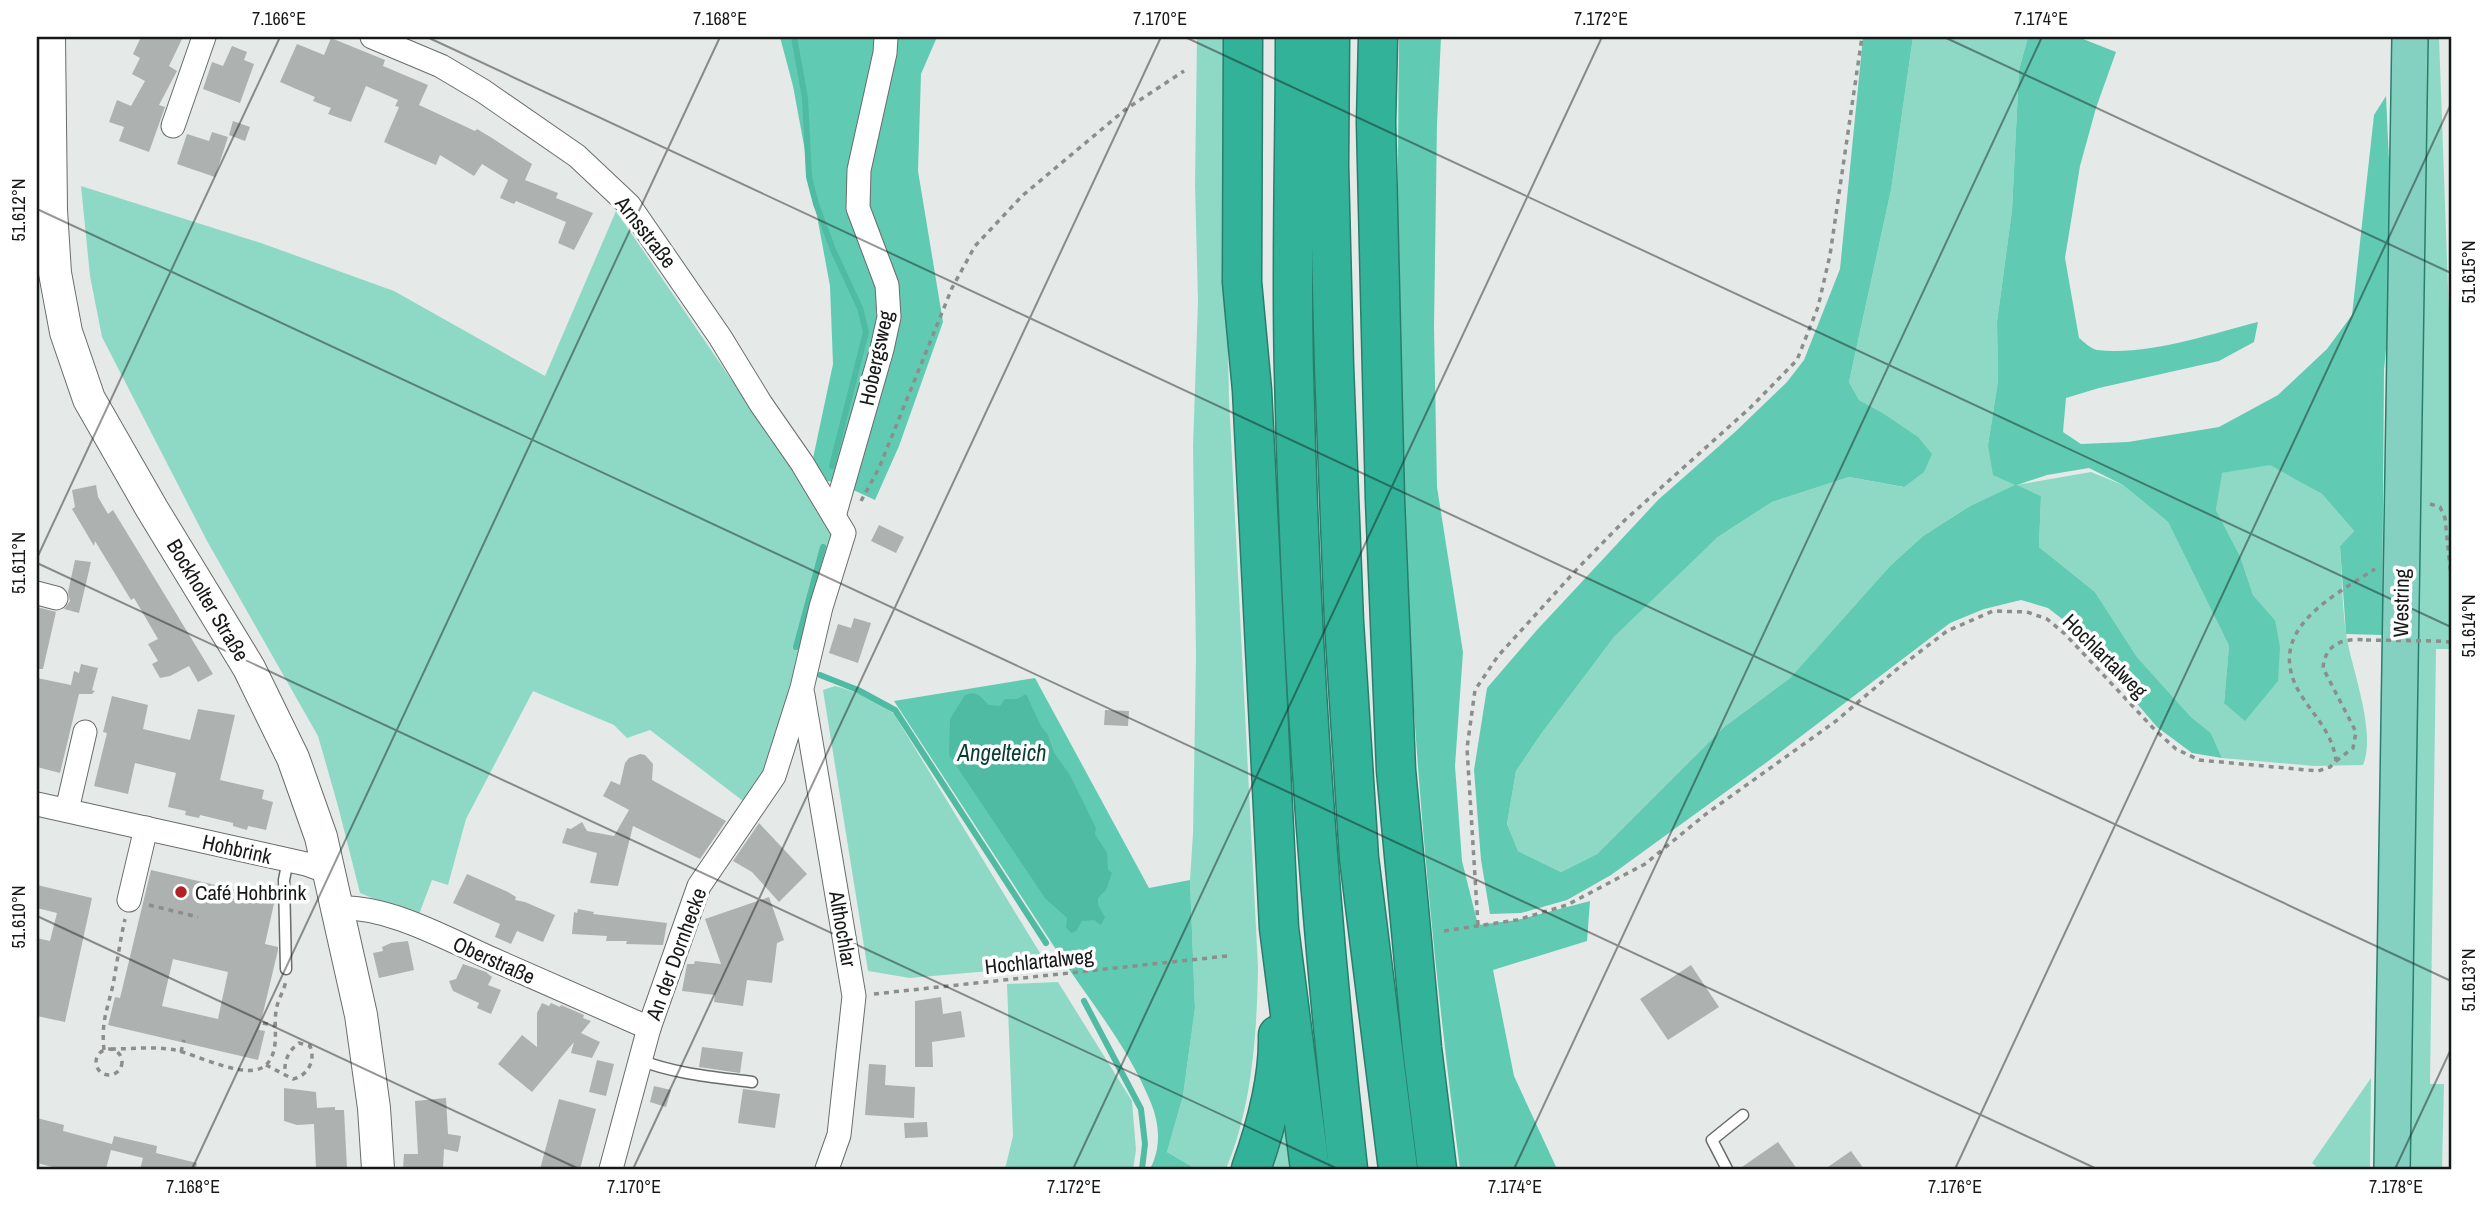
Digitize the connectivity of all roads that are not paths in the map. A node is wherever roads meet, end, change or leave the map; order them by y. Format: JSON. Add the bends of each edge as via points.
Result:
{"nodes":[{"id":1,"x":49,"y":37,"type":"edge"},
{"id":2,"x":204,"y":37,"type":"edge"},
{"id":3,"x":372,"y":37,"type":"edge"},
{"id":4,"x":886,"y":37,"type":"edge"},
{"id":5,"x":1244,"y":37,"type":"edge"},
{"id":6,"x":1273,"y":37,"type":"edge"},
{"id":7,"x":1295,"y":37,"type":"edge"},
{"id":8,"x":1330,"y":37,"type":"edge"},
{"id":9,"x":1378,"y":37,"type":"edge"},
{"id":10,"x":2410,"y":37,"type":"edge"},
{"id":11,"x":173,"y":126,"type":"dead end"},
{"id":12,"x":1294,"y":220,"type":"junction"},
{"id":13,"x":839,"y":525,"type":"junction"},
{"id":14,"x":802,"y":688,"type":"junction"},
{"id":15,"x":85,"y":732,"type":"dead end"},
{"id":16,"x":37,"y":804,"type":"edge"},
{"id":17,"x":67,"y":810,"type":"junction"},
{"id":18,"x":146,"y":828,"type":"junction"},
{"id":19,"x":288,"y":860,"type":"junction"},
{"id":20,"x":328,"y":872,"type":"junction"},
{"id":21,"x":129,"y":900,"type":"road end"},
{"id":22,"x":336,"y":908,"type":"junction"},
{"id":23,"x":1279,"y":928,"type":"junction"},
{"id":24,"x":286,"y":969,"type":"road end"},
{"id":25,"x":649,"y":1028,"type":"junction"},
{"id":26,"x":640,"y":1060,"type":"junction"},
{"id":27,"x":751,"y":1082,"type":"dead end"},
{"id":28,"x":1743,"y":1115,"type":"dead end"},
{"id":29,"x":377,"y":1169,"type":"edge"},
{"id":30,"x":611,"y":1169,"type":"edge"},
{"id":31,"x":827,"y":1169,"type":"edge"},
{"id":32,"x":1251,"y":1169,"type":"edge"},
{"id":33,"x":1310,"y":1169,"type":"edge"},
{"id":34,"x":1348,"y":1169,"type":"edge"},
{"id":35,"x":1398,"y":1169,"type":"edge"},
{"id":36,"x":1437,"y":1169,"type":"edge"},
{"id":37,"x":1727,"y":1169,"type":"edge"},
{"id":38,"x":2392,"y":1169,"type":"edge"}],
"edges":[{"from":1,"to":20,"type":"street","name":"Bockholter Straße","via":[[51,210],[55,273],[66,331],[89,399],[249,668],[293,758],[321,837]]},
{"from":2,"to":11,"type":"street"},
{"from":3,"to":13,"type":"street","name":"Arnsstraße","via":[[442,66],[483,91],[577,156],[629,205],[720,337]]},
{"from":4,"to":13,"type":"street","name":"Hobergsweg","via":[[859,170],[858,208],[887,285],[889,317]]},
{"from":5,"to":23,"type":"highway","via":[[1242,282],[1252,390]]},
{"from":6,"to":12,"type":"highway","via":[[1277,147]]},
{"from":7,"to":12,"type":"highway"},
{"from":8,"to":35,"type":"highway","via":[[1333,339],[1344,622],[1359,858]]},
{"from":9,"to":36,"type":"highway","via":[[1385,500],[1396,770]]},
{"from":10,"to":38,"type":"main road","name":"Westring"},
{"from":12,"to":34,"type":"highway","via":[[1294,384],[1308,719],[1329,999]]},
{"from":13,"to":14,"type":"street","name":"An der Dornhecke"},
{"from":14,"to":25,"type":"street","name":"An der Dornhecke","via":[[774,776],[699,886]]},
{"from":14,"to":31,"type":"street","name":"Althochlar","via":[[854,996],[839,1135]]},
{"from":15,"to":17,"type":"street"},
{"from":16,"to":17,"type":"street","name":"Hohbrink"},
{"from":17,"to":18,"type":"street","name":"Hohbrink"},
{"from":18,"to":19,"type":"street","name":"Hohbrink"},
{"from":18,"to":21,"type":"street"},
{"from":19,"to":20,"type":"street","name":"Hohbrink"},
{"from":19,"to":24,"type":"lane","via":[[284,880]]},
{"from":20,"to":22,"type":"street","name":"Bockholter Straße"},
{"from":22,"to":25,"type":"street","name":"Oberstraße","via":[[373,910]]},
{"from":22,"to":29,"type":"street","name":"Bockholter Straße","via":[[361,1015]]},
{"from":23,"to":32,"type":"highway","via":[[1278,1055],[1267,1118]]},
{"from":23,"to":33,"type":"highway"},
{"from":25,"to":26,"type":"street","name":"An der Dornhecke"},
{"from":26,"to":27,"type":"lane","via":[[657,1067]]},
{"from":26,"to":30,"type":"street","name":"An der Dornhecke"},
{"from":28,"to":37,"type":"lane","via":[[1712,1140]]}]}
